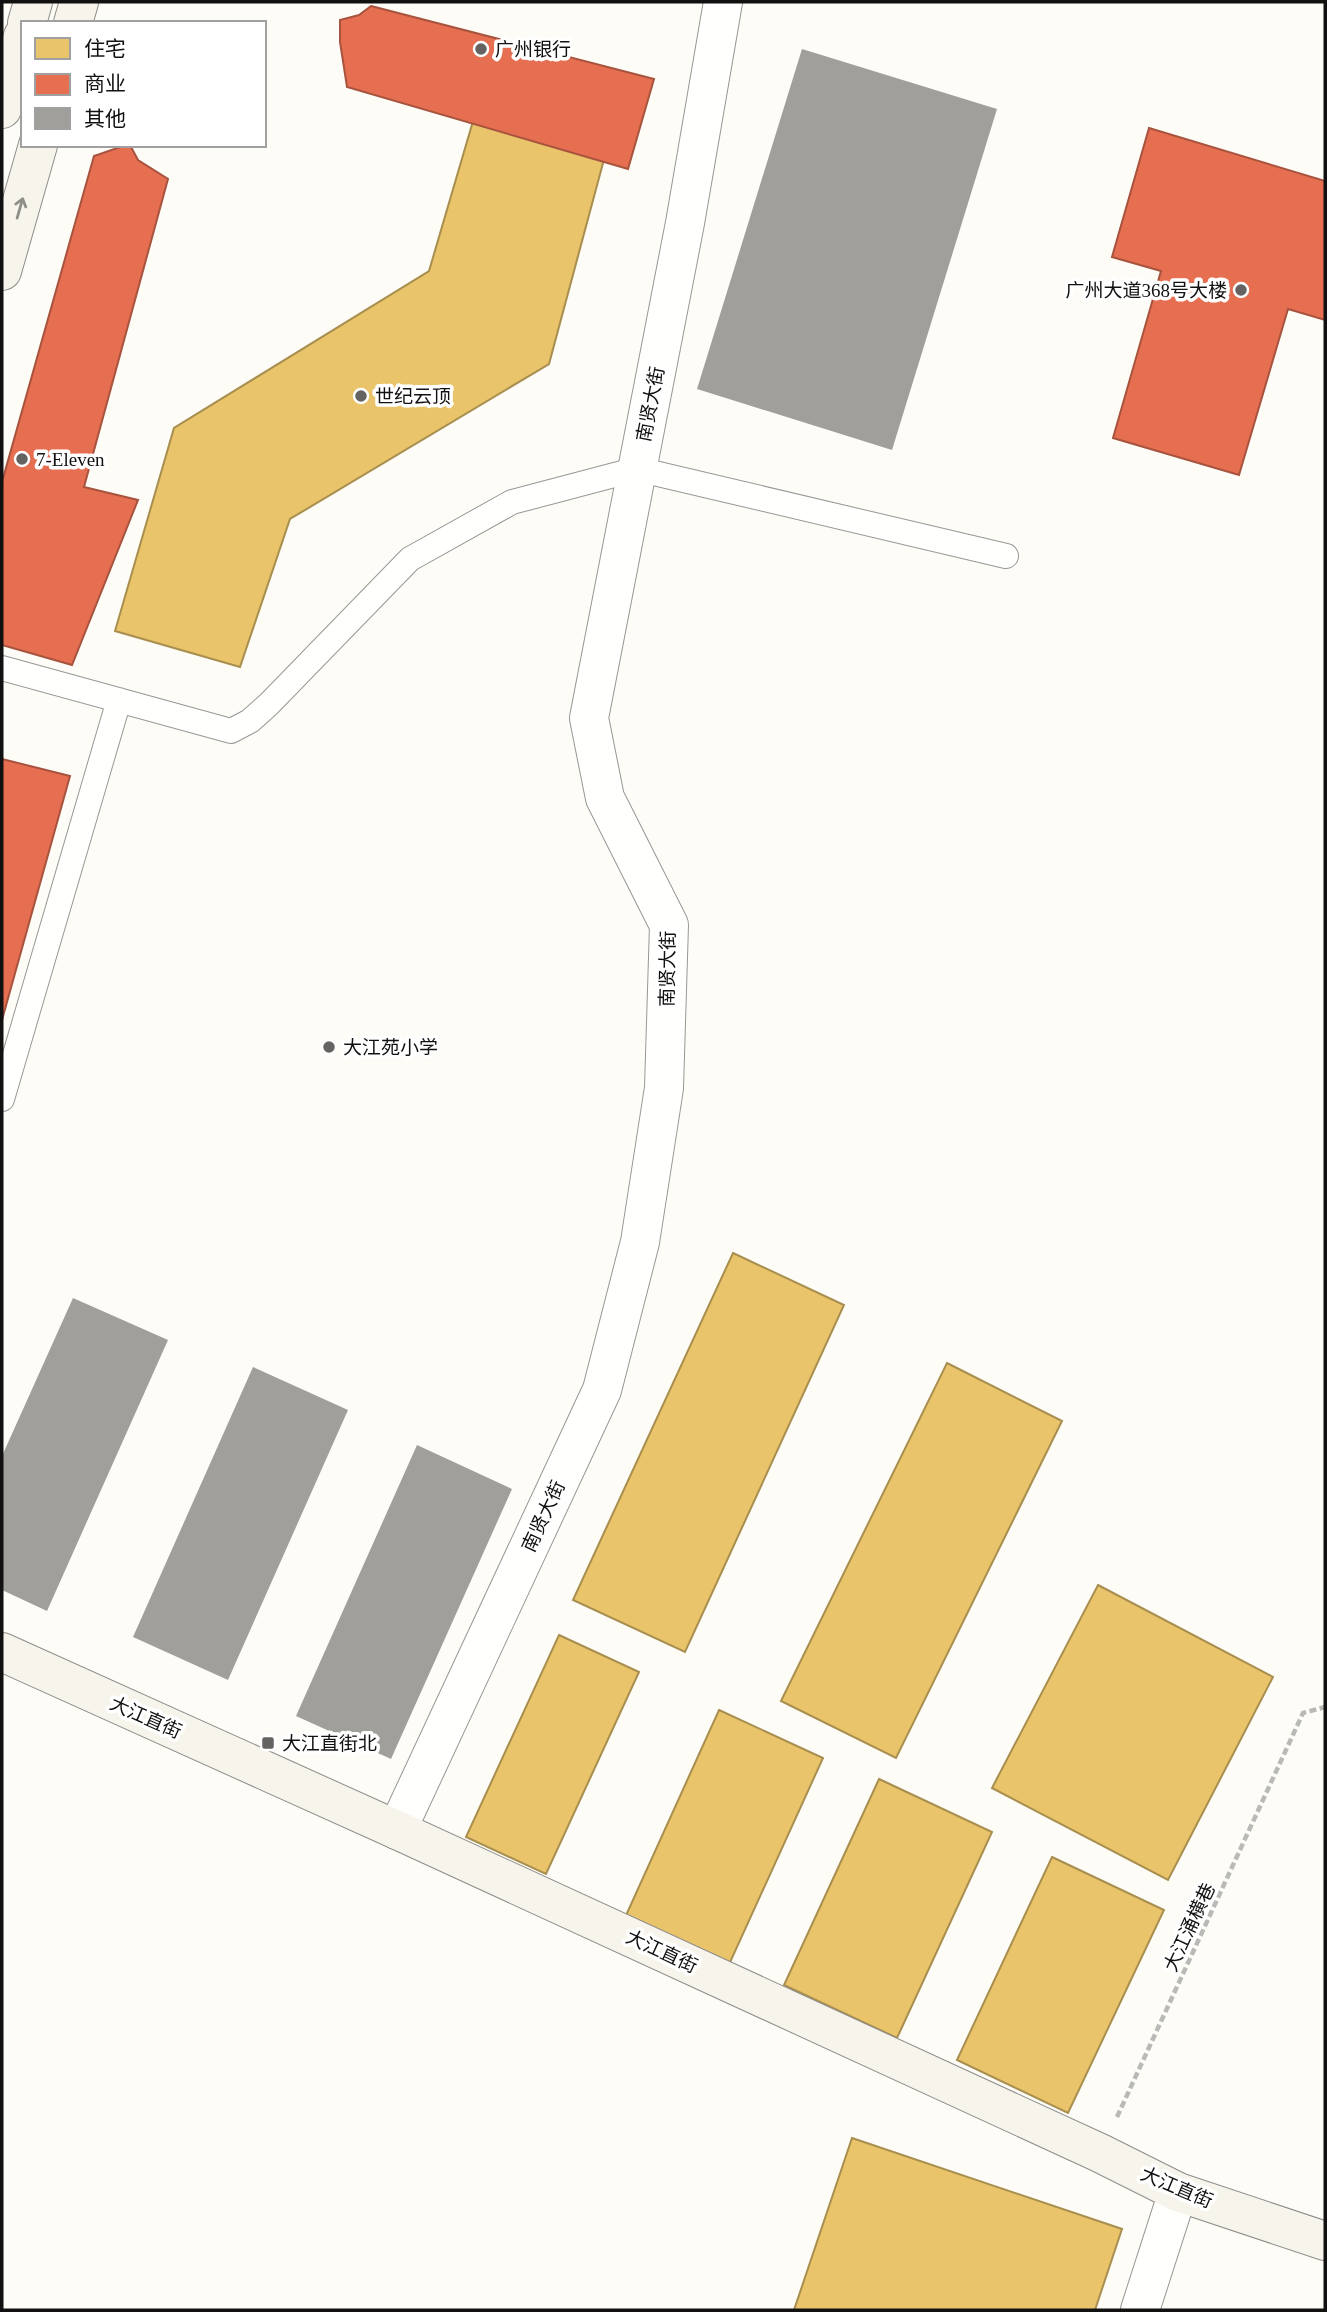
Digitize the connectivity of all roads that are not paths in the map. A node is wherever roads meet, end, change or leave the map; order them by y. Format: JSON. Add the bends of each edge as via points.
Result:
{"nodes":[{"id":1,"x":33,"y":2,"type":"edge"},
{"id":2,"x":79,"y":2,"type":"edge"},
{"id":3,"x":723,"y":2,"type":"edge"},
{"id":4,"x":28,"y":21,"type":"edge"},
{"id":5,"x":74,"y":21,"type":"edge"},
{"id":6,"x":21,"y":43,"type":"edge"},
{"id":7,"x":2,"y":109,"type":"edge"},
{"id":8,"x":37,"y":147,"type":"edge"},
{"id":9,"x":2,"y":271,"type":"edge"},
{"id":10,"x":637,"y":469,"type":"junction"},
{"id":11,"x":1006,"y":556,"type":"dead end"},
{"id":12,"x":2,"y":668,"type":"edge"},
{"id":13,"x":119,"y":700,"type":"junction"},
{"id":14,"x":2,"y":1099,"type":"edge"},
{"id":15,"x":2,"y":1652,"type":"edge"},
{"id":16,"x":397,"y":1830,"type":"junction"},
{"id":17,"x":1178,"y":2192,"type":"junction"},
{"id":18,"x":1325,"y":2241,"type":"edge"},
{"id":19,"x":1140,"y":2310,"type":"edge"}],
"edges":[{"from":1,"to":4,"type":"street"},
{"from":2,"to":5,"type":"street"},
{"from":3,"to":10,"type":"street","name":"南贤大街"},
{"from":6,"to":7,"type":"street"},
{"from":9,"to":8,"type":"street","one_way":true},
{"from":10,"to":11,"type":"lane"},
{"from":10,"to":13,"type":"lane","via":[[512,502],[410,559],[260,713],[231,731]]},
{"from":10,"to":16,"type":"street","name":"南贤大街","via":[[589,718],[605,798],[669,925],[664,1088],[640,1242],[602,1390]]},
{"from":12,"to":13,"type":"lane"},
{"from":13,"to":14,"type":"lane"},
{"from":15,"to":16,"type":"street","name":"大江直街"},
{"from":16,"to":17,"type":"street","name":"大江直街"},
{"from":17,"to":18,"type":"street","name":"大江直街"},
{"from":17,"to":19,"type":"street"}]}
